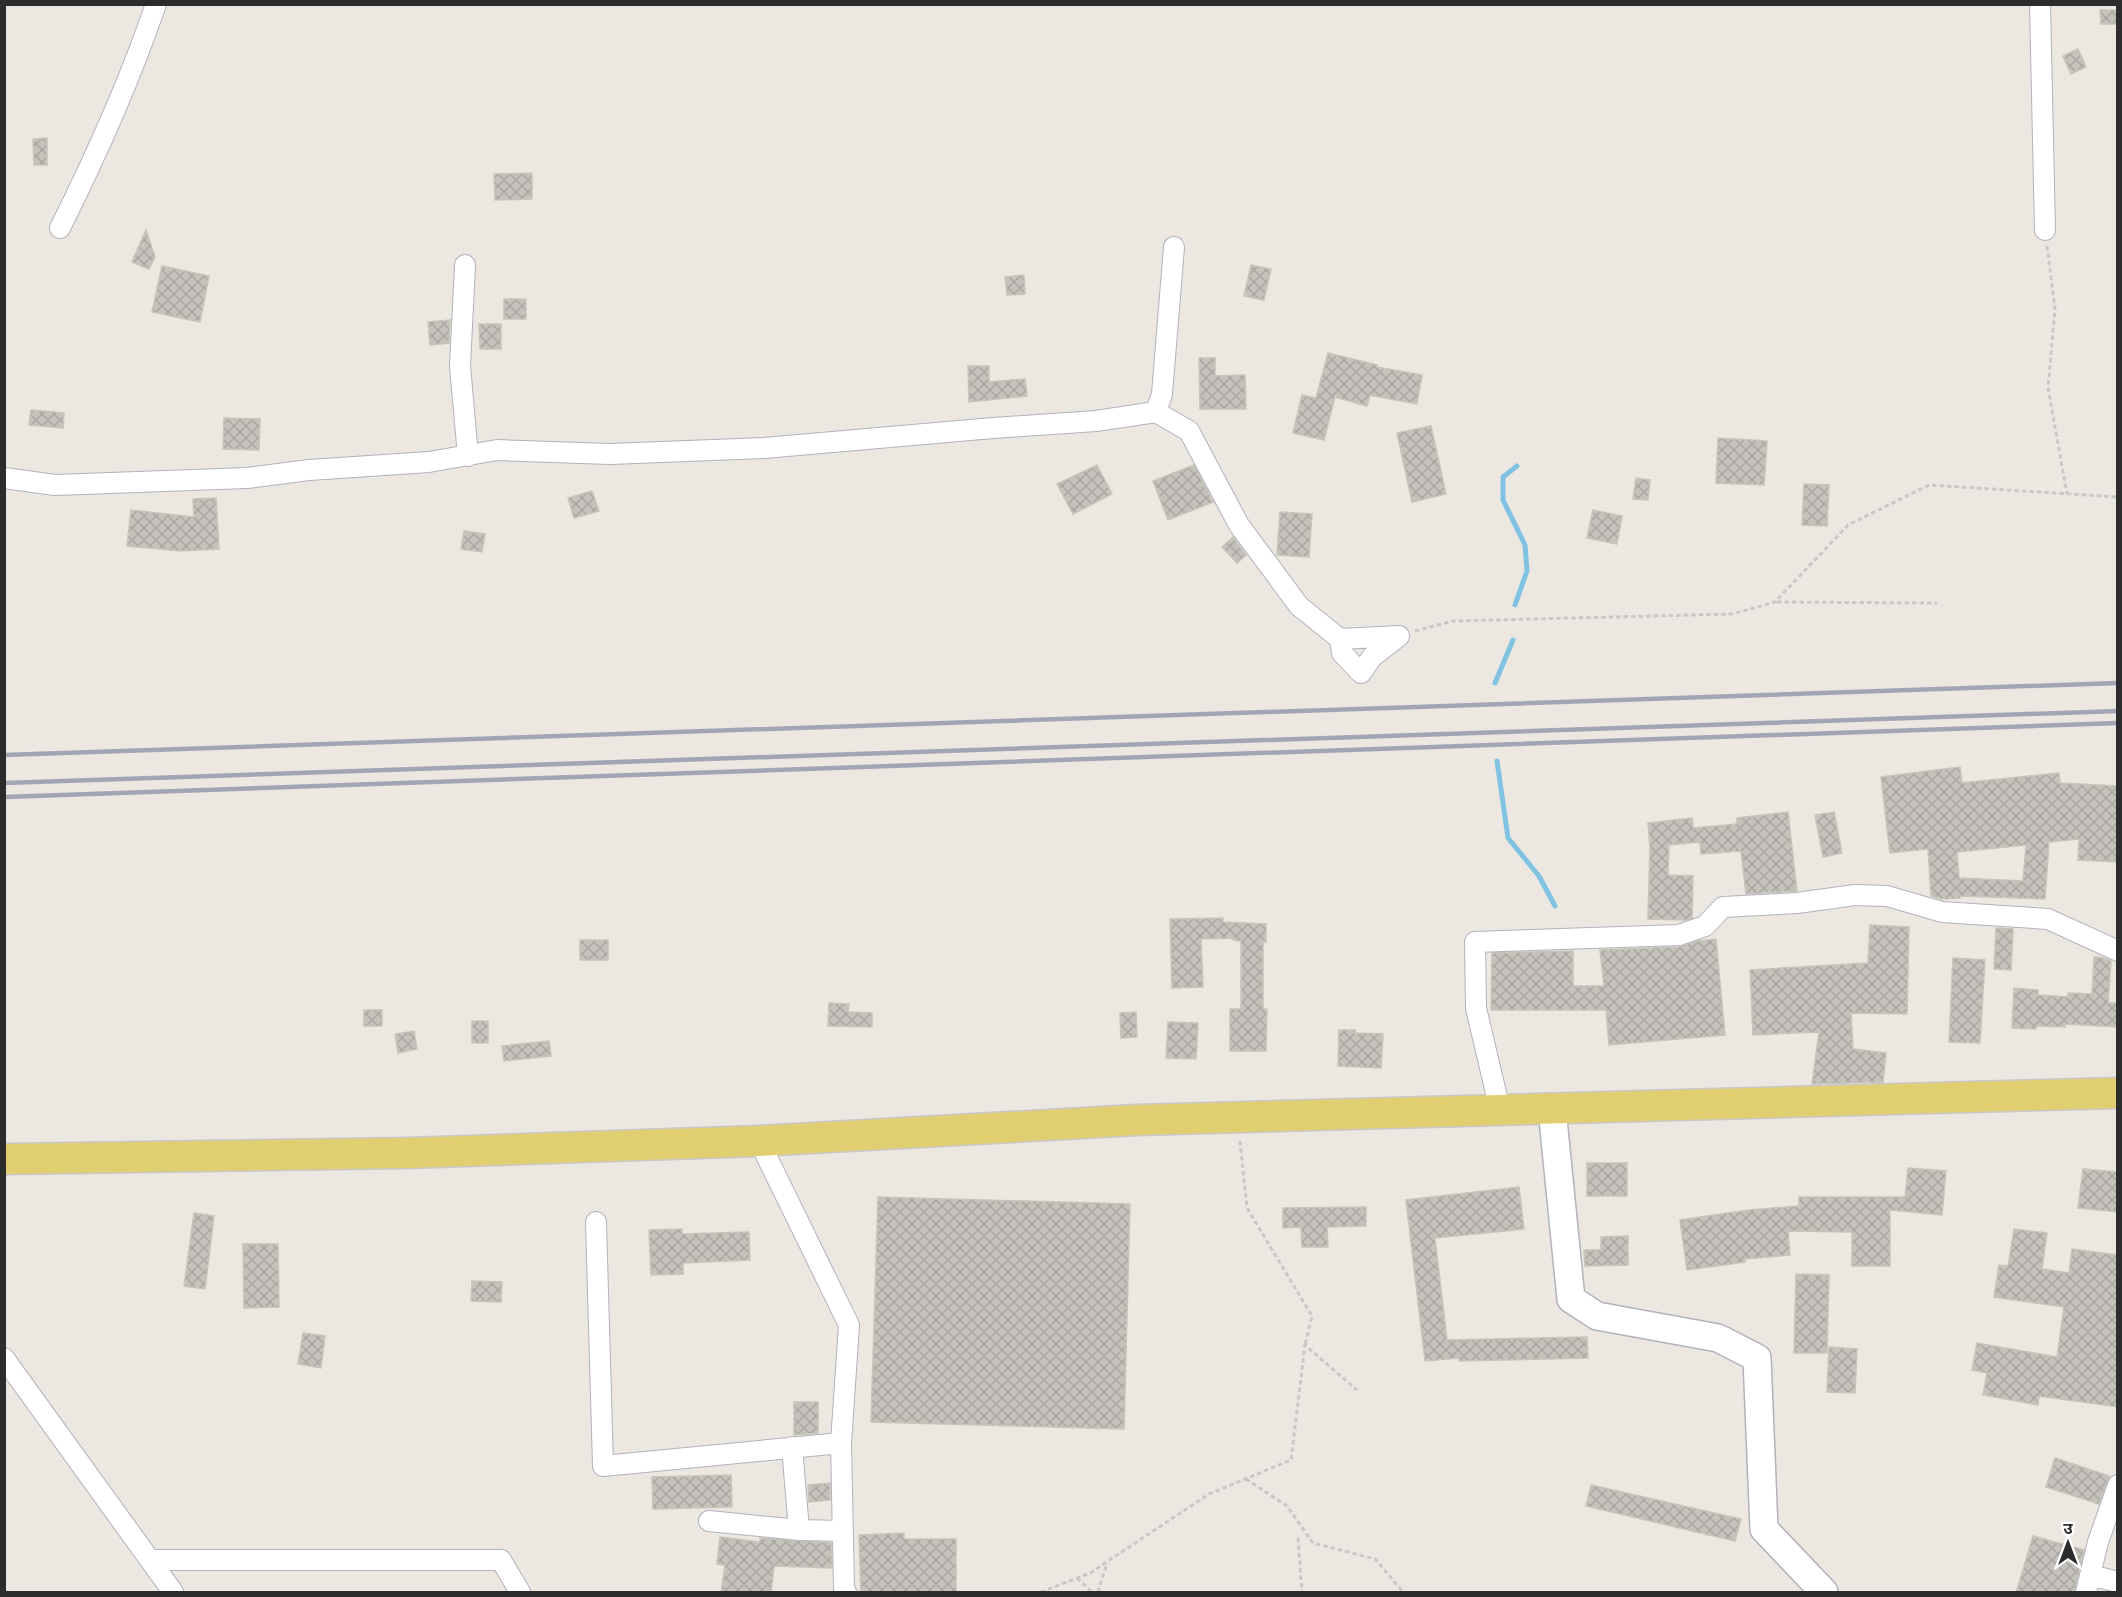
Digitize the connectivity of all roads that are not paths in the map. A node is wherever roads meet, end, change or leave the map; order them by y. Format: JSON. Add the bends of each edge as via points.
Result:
{"nodes":[{"id":1,"x":156,"y":4,"type":"edge"},
{"id":2,"x":2040,"y":4,"type":"edge"},
{"id":3,"x":60,"y":228,"type":"dead end"},
{"id":4,"x":2045,"y":230,"type":"road end"},
{"id":5,"x":1174,"y":247,"type":"dead end"},
{"id":6,"x":465,"y":265,"type":"dead end"},
{"id":7,"x":1156,"y":412,"type":"junction"},
{"id":8,"x":468,"y":456,"type":"junction"},
{"id":9,"x":4,"y":478,"type":"edge"},
{"id":10,"x":1341,"y":639,"type":"junction"},
{"id":11,"x":2118,"y":951,"type":"edge"},
{"id":12,"x":2118,"y":1093,"type":"edge"},
{"id":13,"x":1552,"y":1109,"type":"junction"},
{"id":14,"x":1500,"y":1110,"type":"junction"},
{"id":15,"x":759,"y":1141,"type":"junction"},
{"id":16,"x":4,"y":1159,"type":"edge"},
{"id":17,"x":596,"y":1222,"type":"dead end"},
{"id":18,"x":4,"y":1358,"type":"edge"},
{"id":19,"x":841,"y":1443,"type":"junction"},
{"id":20,"x":792,"y":1447,"type":"junction"},
{"id":21,"x":2118,"y":1485,"type":"edge"},
{"id":22,"x":709,"y":1521,"type":"dead end"},
{"id":23,"x":799,"y":1530,"type":"junction"},
{"id":24,"x":843,"y":1531,"type":"junction"},
{"id":25,"x":150,"y":1560,"type":"junction"},
{"id":26,"x":172,"y":1560,"type":"junction"},
{"id":27,"x":2118,"y":1582,"type":"edge"},
{"id":28,"x":2088,"y":1584,"type":"edge"},
{"id":29,"x":163,"y":1588,"type":"edge"},
{"id":30,"x":520,"y":1593,"type":"edge"},
{"id":31,"x":846,"y":1593,"type":"edge"},
{"id":32,"x":1824,"y":1593,"type":"edge"}],
"edges":[{"from":1,"to":3,"type":"street","via":[[104,139]]},
{"from":2,"to":4,"type":"street"},
{"from":5,"to":7,"type":"street","via":[[1162,394]]},
{"from":6,"to":8,"type":"street","via":[[460,366]]},
{"from":7,"to":8,"type":"street","via":[[1096,421],[764,448],[610,454],[497,450]]},
{"from":7,"to":10,"type":"street","via":[[1188,431],[1239,525],[1299,606]]},
{"from":8,"to":9,"type":"street","via":[[247,477],[54,485]]},
{"from":10,"to":10,"type":"street","via":[[1399,636],[1372,657],[1361,673],[1342,653]]},
{"from":11,"to":14,"type":"street","via":[[2048,919],[1942,912],[1887,896],[1855,895],[1723,907],[1705,926],[1679,935],[1475,942],[1476,1008]]},
{"from":12,"to":13,"type":"main road"},
{"from":13,"to":14,"type":"main road"},
{"from":13,"to":32,"type":"street","via":[[1571,1299],[1597,1316],[1718,1338],[1757,1358],[1764,1529]]},
{"from":14,"to":15,"type":"main road","via":[[1137,1120]]},
{"from":15,"to":16,"type":"main road","via":[[407,1153]]},
{"from":15,"to":19,"type":"street","via":[[849,1324]]},
{"from":17,"to":20,"type":"street","via":[[603,1466]]},
{"from":18,"to":25,"type":"street"},
{"from":19,"to":20,"type":"street"},
{"from":19,"to":24,"type":"street"},
{"from":20,"to":23,"type":"street"},
{"from":21,"to":28,"type":"street"},
{"from":22,"to":23,"type":"street"},
{"from":23,"to":24,"type":"street"},
{"from":24,"to":31,"type":"street"},
{"from":25,"to":26,"type":"street"},
{"from":25,"to":29,"type":"street"},
{"from":26,"to":29,"type":"street"},
{"from":26,"to":30,"type":"street","via":[[501,1560]]},
{"from":27,"to":28,"type":"street"}]}
